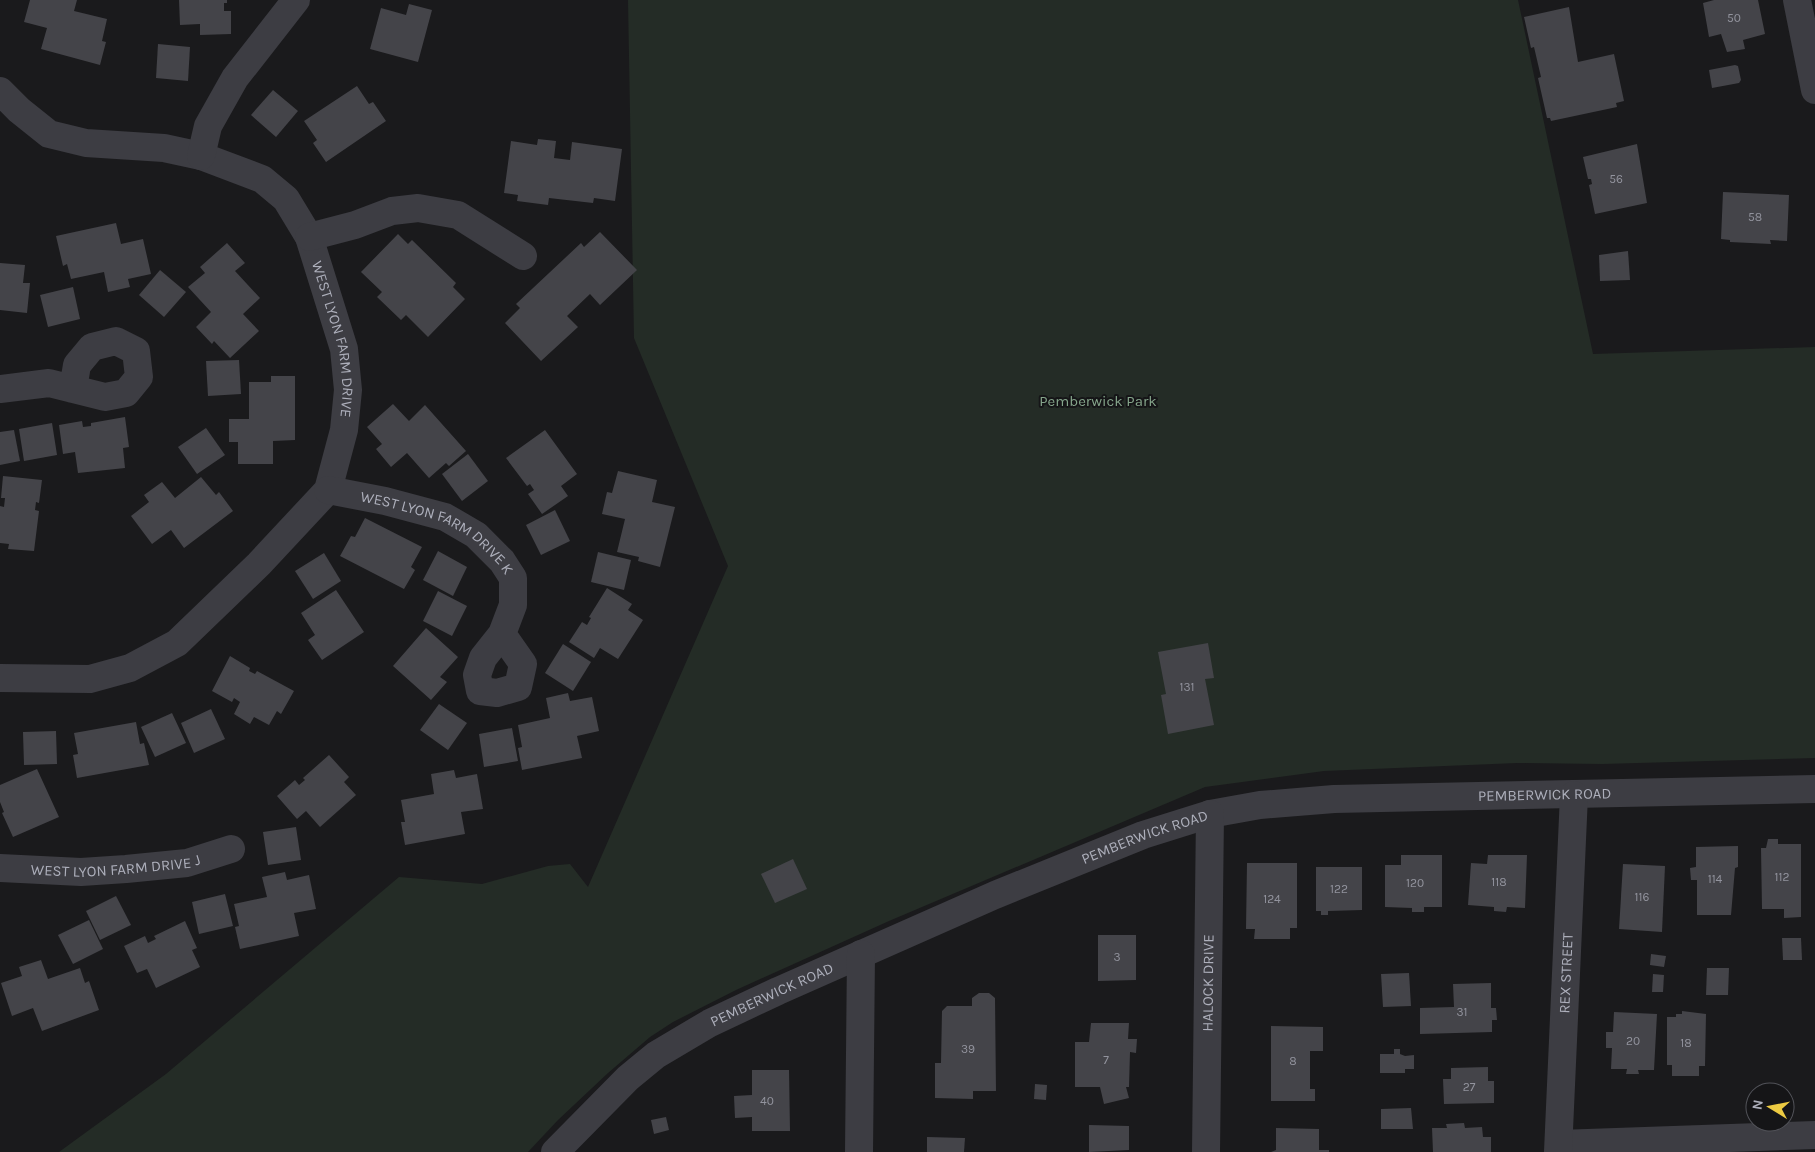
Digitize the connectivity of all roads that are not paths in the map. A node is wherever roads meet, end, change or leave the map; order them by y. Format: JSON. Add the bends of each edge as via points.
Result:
{"nodes":[{"id":1,"x":296,"y":0,"type":"edge"},
{"id":2,"x":1797,"y":0,"type":"edge"},
{"id":3,"x":1815,"y":90,"type":"edge"},
{"id":4,"x":0,"y":91,"type":"edge"},
{"id":5,"x":201,"y":156,"type":"junction"},
{"id":6,"x":310,"y":237,"type":"junction"},
{"id":7,"x":523,"y":256,"type":"dead end"},
{"id":8,"x":0,"y":389,"type":"edge"},
{"id":9,"x":73,"y":389,"type":"dead end"},
{"id":10,"x":328,"y":490,"type":"junction"},
{"id":11,"x":502,"y":634,"type":"dead end"},
{"id":12,"x":1,"y":683,"type":"edge"},
{"id":13,"x":1815,"y":789,"type":"edge"},
{"id":14,"x":1574,"y":795,"type":"junction"},
{"id":15,"x":1210,"y":814,"type":"junction"},
{"id":16,"x":231,"y":849,"type":"dead end"},
{"id":17,"x":0,"y":868,"type":"edge"},
{"id":18,"x":861,"y":954,"type":"junction"},
{"id":19,"x":1815,"y":1135,"type":"edge"},
{"id":20,"x":1558,"y":1148,"type":"edge"},
{"id":21,"x":555,"y":1152,"type":"edge"},
{"id":22,"x":859,"y":1152,"type":"edge"},
{"id":23,"x":1206,"y":1152,"type":"edge"}],
"edges":[{"from":1,"to":5,"type":"street","via":[[234,78],[208,126]]},
{"from":2,"to":3,"type":"street"},
{"from":4,"to":5,"type":"street","name":"WEST LYON FARM DRIVE","via":[[18,110],[50,134],[86,143],[164,148]]},
{"from":5,"to":6,"type":"street","name":"WEST LYON FARM DRIVE","via":[[262,179],[286,199]]},
{"from":6,"to":7,"type":"street","via":[[392,211],[418,208],[458,214]]},
{"from":6,"to":10,"type":"street","name":"WEST LYON FARM DRIVE","via":[[344,349],[348,390],[344,430]]},
{"from":8,"to":9,"type":"street","via":[[50,382]]},
{"from":10,"to":11,"type":"street","name":"WEST LYON FARM DRIVE K","via":[[444,517],[476,535],[513,578],[513,605]]},
{"from":10,"to":12,"type":"street","name":"WEST LYON FARM DRIVE","via":[[259,564],[177,644],[130,668],[90,679]]},
{"from":13,"to":14,"type":"street","name":"PEMBERWICK ROAD"},
{"from":14,"to":15,"type":"street","name":"PEMBERWICK ROAD","via":[[1334,798],[1260,805]]},
{"from":14,"to":20,"type":"street","name":"REX STREET"},
{"from":15,"to":18,"type":"street","name":"PEMBERWICK ROAD","via":[[1143,836],[994,895]]},
{"from":15,"to":23,"type":"street","name":"HALOCK DRIVE"},
{"from":16,"to":17,"type":"street","name":"WEST LYON FARM DRIVE J","via":[[187,863],[126,870],[81,872]]},
{"from":18,"to":21,"type":"street","name":"PEMBERWICK ROAD","via":[[710,1024],[656,1055],[628,1078]]},
{"from":18,"to":22,"type":"street"},
{"from":19,"to":20,"type":"street"}]}
